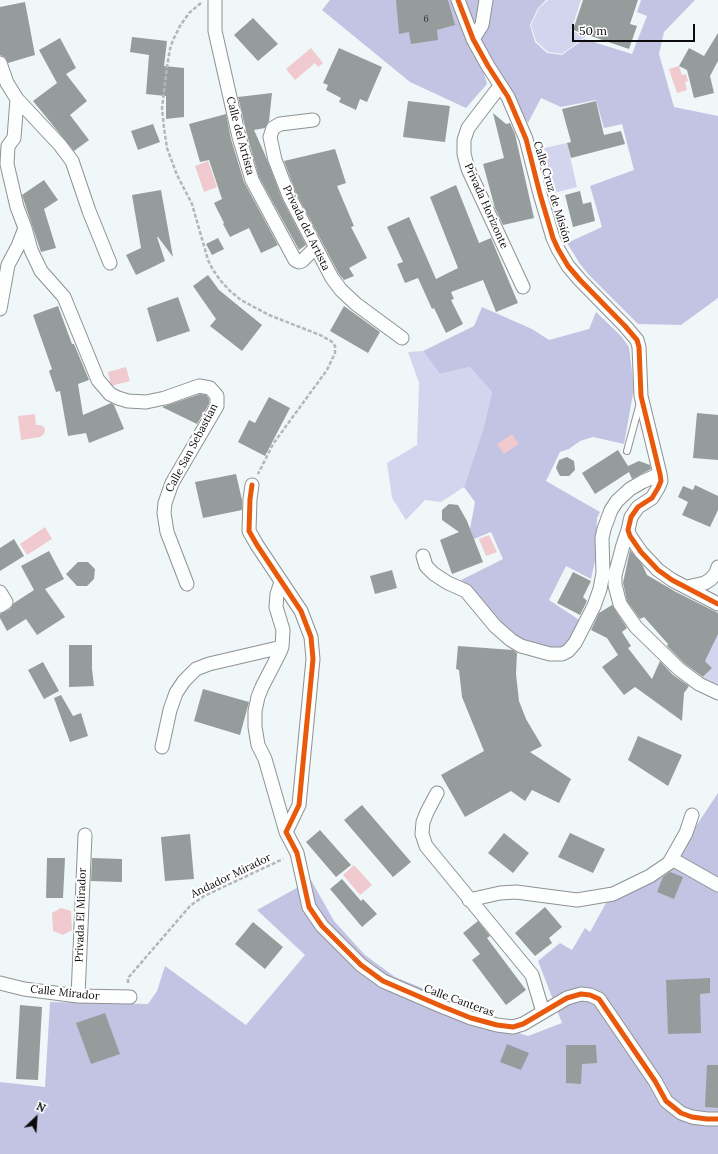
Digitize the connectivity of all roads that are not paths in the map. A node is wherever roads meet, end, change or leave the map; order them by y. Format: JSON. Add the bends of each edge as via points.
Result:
{"nodes":[{"id":1,"x":215,"y":0,"type":"edge"},
{"id":2,"x":458,"y":0,"type":"edge"},
{"id":3,"x":486,"y":0,"type":"edge"},
{"id":4,"x":473,"y":39,"type":"junction"},
{"id":5,"x":0,"y":63,"type":"edge"},
{"id":6,"x":500,"y":86,"type":"junction"},
{"id":7,"x":17,"y":99,"type":"junction"},
{"id":8,"x":314,"y":120,"type":"dead end"},
{"id":9,"x":25,"y":228,"type":"junction"},
{"id":10,"x":315,"y":248,"type":"junction"},
{"id":11,"x":110,"y":263,"type":"dead end"},
{"id":12,"x":523,"y":287,"type":"dead end"},
{"id":13,"x":0,"y":309,"type":"edge"},
{"id":14,"x":402,"y":338,"type":"dead end"},
{"id":15,"x":642,"y":396,"type":"junction"},
{"id":16,"x":627,"y":451,"type":"dead end"},
{"id":17,"x":660,"y":474,"type":"junction"},
{"id":18,"x":252,"y":485,"type":"road end"},
{"id":19,"x":628,"y":530,"type":"junction"},
{"id":20,"x":423,"y":556,"type":"dead end"},
{"id":21,"x":718,"y":567,"type":"edge"},
{"id":22,"x":281,"y":582,"type":"junction"},
{"id":23,"x":188,"y":584,"type":"dead end"},
{"id":24,"x":687,"y":587,"type":"junction"},
{"id":25,"x":0,"y":592,"type":"edge"},
{"id":26,"x":718,"y":604,"type":"edge"},
{"id":27,"x":0,"y":606,"type":"edge"},
{"id":28,"x":282,"y":646,"type":"junction"},
{"id":29,"x":718,"y":693,"type":"edge"},
{"id":30,"x":162,"y":747,"type":"dead end"},
{"id":31,"x":437,"y":793,"type":"dead end"},
{"id":32,"x":692,"y":815,"type":"dead end"},
{"id":33,"x":286,"y":832,"type":"junction"},
{"id":34,"x":85,"y":835,"type":"dead end"},
{"id":35,"x":672,"y":859,"type":"junction"},
{"id":36,"x":718,"y":885,"type":"edge"},
{"id":37,"x":469,"y":900,"type":"junction"},
{"id":38,"x":0,"y":983,"type":"edge"},
{"id":39,"x":78,"y":996,"type":"junction"},
{"id":40,"x":130,"y":997,"type":"road end"},
{"id":41,"x":543,"y":1012,"type":"junction"},
{"id":42,"x":718,"y":1119,"type":"edge"}],
"edges":[{"from":1,"to":10,"type":"street","name":"Calle del Artista","via":[[215,31],[239,137],[252,180],[295,260],[302,261]]},
{"from":2,"to":4,"type":"street","name":"Calle Cruz de Misión"},
{"from":3,"to":4,"type":"street","via":[[482,25]]},
{"from":4,"to":6,"type":"street","name":"Calle Cruz de Misión"},
{"from":5,"to":7,"type":"street","via":[[7,83]]},
{"from":6,"to":12,"type":"street","name":"Privada Horizonte","via":[[468,128],[464,140],[464,154],[468,169]]},
{"from":6,"to":15,"type":"street","name":"Calle Cruz de Misión","via":[[526,139],[558,249],[568,266],[626,326],[636,340],[640,353]]},
{"from":7,"to":9,"type":"street","name":"Calle San Sebastían","via":[[14,138],[8,146],[7,164],[17,207]]},
{"from":7,"to":11,"type":"street","via":[[72,161]]},
{"from":8,"to":10,"type":"street","name":"Privada del Artista","via":[[280,124],[273,128],[270,136],[275,160],[289,196]]},
{"from":9,"to":13,"type":"street","via":[[8,265]]},
{"from":9,"to":23,"type":"street","name":"Calle San Sebastían","via":[[31,250],[41,271],[64,297],[98,380],[110,394],[128,401],[146,402],[199,386],[210,388],[217,396],[217,406],[172,483],[165,503],[167,532]]},
{"from":10,"to":14,"type":"street","name":"Privada del Artista","via":[[341,290]]},
{"from":15,"to":16,"type":"lane"},
{"from":15,"to":17,"type":"street","name":"Calle Cruz de Misión"},
{"from":17,"to":19,"type":"street","name":"Calle Cruz de Misión","via":[[658,488],[652,498],[634,511]]},
{"from":17,"to":20,"type":"street","via":[[630,489],[611,510],[602,538],[600,589],[575,643],[562,654],[550,654],[521,646],[501,633],[466,591],[434,574],[426,566]]},
{"from":18,"to":22,"type":"street","via":[[250,531]]},
{"from":19,"to":24,"type":"street","via":[[641,552],[658,570]]},
{"from":19,"to":29,"type":"street","name":"Calle Cruz de Misión","via":[[614,585],[620,604],[636,626],[678,669],[699,684]]},
{"from":21,"to":24,"type":"street","via":[[716,573],[705,583]]},
{"from":22,"to":28,"type":"street","via":[[276,607],[283,630]]},
{"from":22,"to":33,"type":"street","via":[[301,611],[311,637],[313,659],[298,805]]},
{"from":24,"to":26,"type":"street"},
{"from":25,"to":27,"type":"street","via":[[6,602]]},
{"from":28,"to":30,"type":"street","via":[[196,669],[176,693]]},
{"from":28,"to":33,"type":"street","name":"Calle Canteras","via":[[258,697],[255,727],[258,745],[265,759]]},
{"from":31,"to":37,"type":"street","via":[[423,822],[422,834],[426,846]]},
{"from":32,"to":35,"type":"street"},
{"from":33,"to":41,"type":"street","name":"Calle Canteras","via":[[297,853],[309,907],[322,926],[361,965],[383,981],[472,1018],[497,1025],[513,1027]]},
{"from":34,"to":39,"type":"street","name":"Privada El Mirador"},
{"from":35,"to":36,"type":"street"},
{"from":35,"to":37,"type":"street","via":[[650,876],[613,894],[576,900],[516,892]]},
{"from":37,"to":41,"type":"street","via":[[532,975]]},
{"from":38,"to":39,"type":"street","name":"Calle Mirador"},
{"from":39,"to":40,"type":"street","name":"Calle Mirador"},
{"from":41,"to":42,"type":"street","name":"Calle Canteras","via":[[567,998],[581,994],[599,999],[655,1081],[666,1102],[677,1111],[692,1117]]}]}
